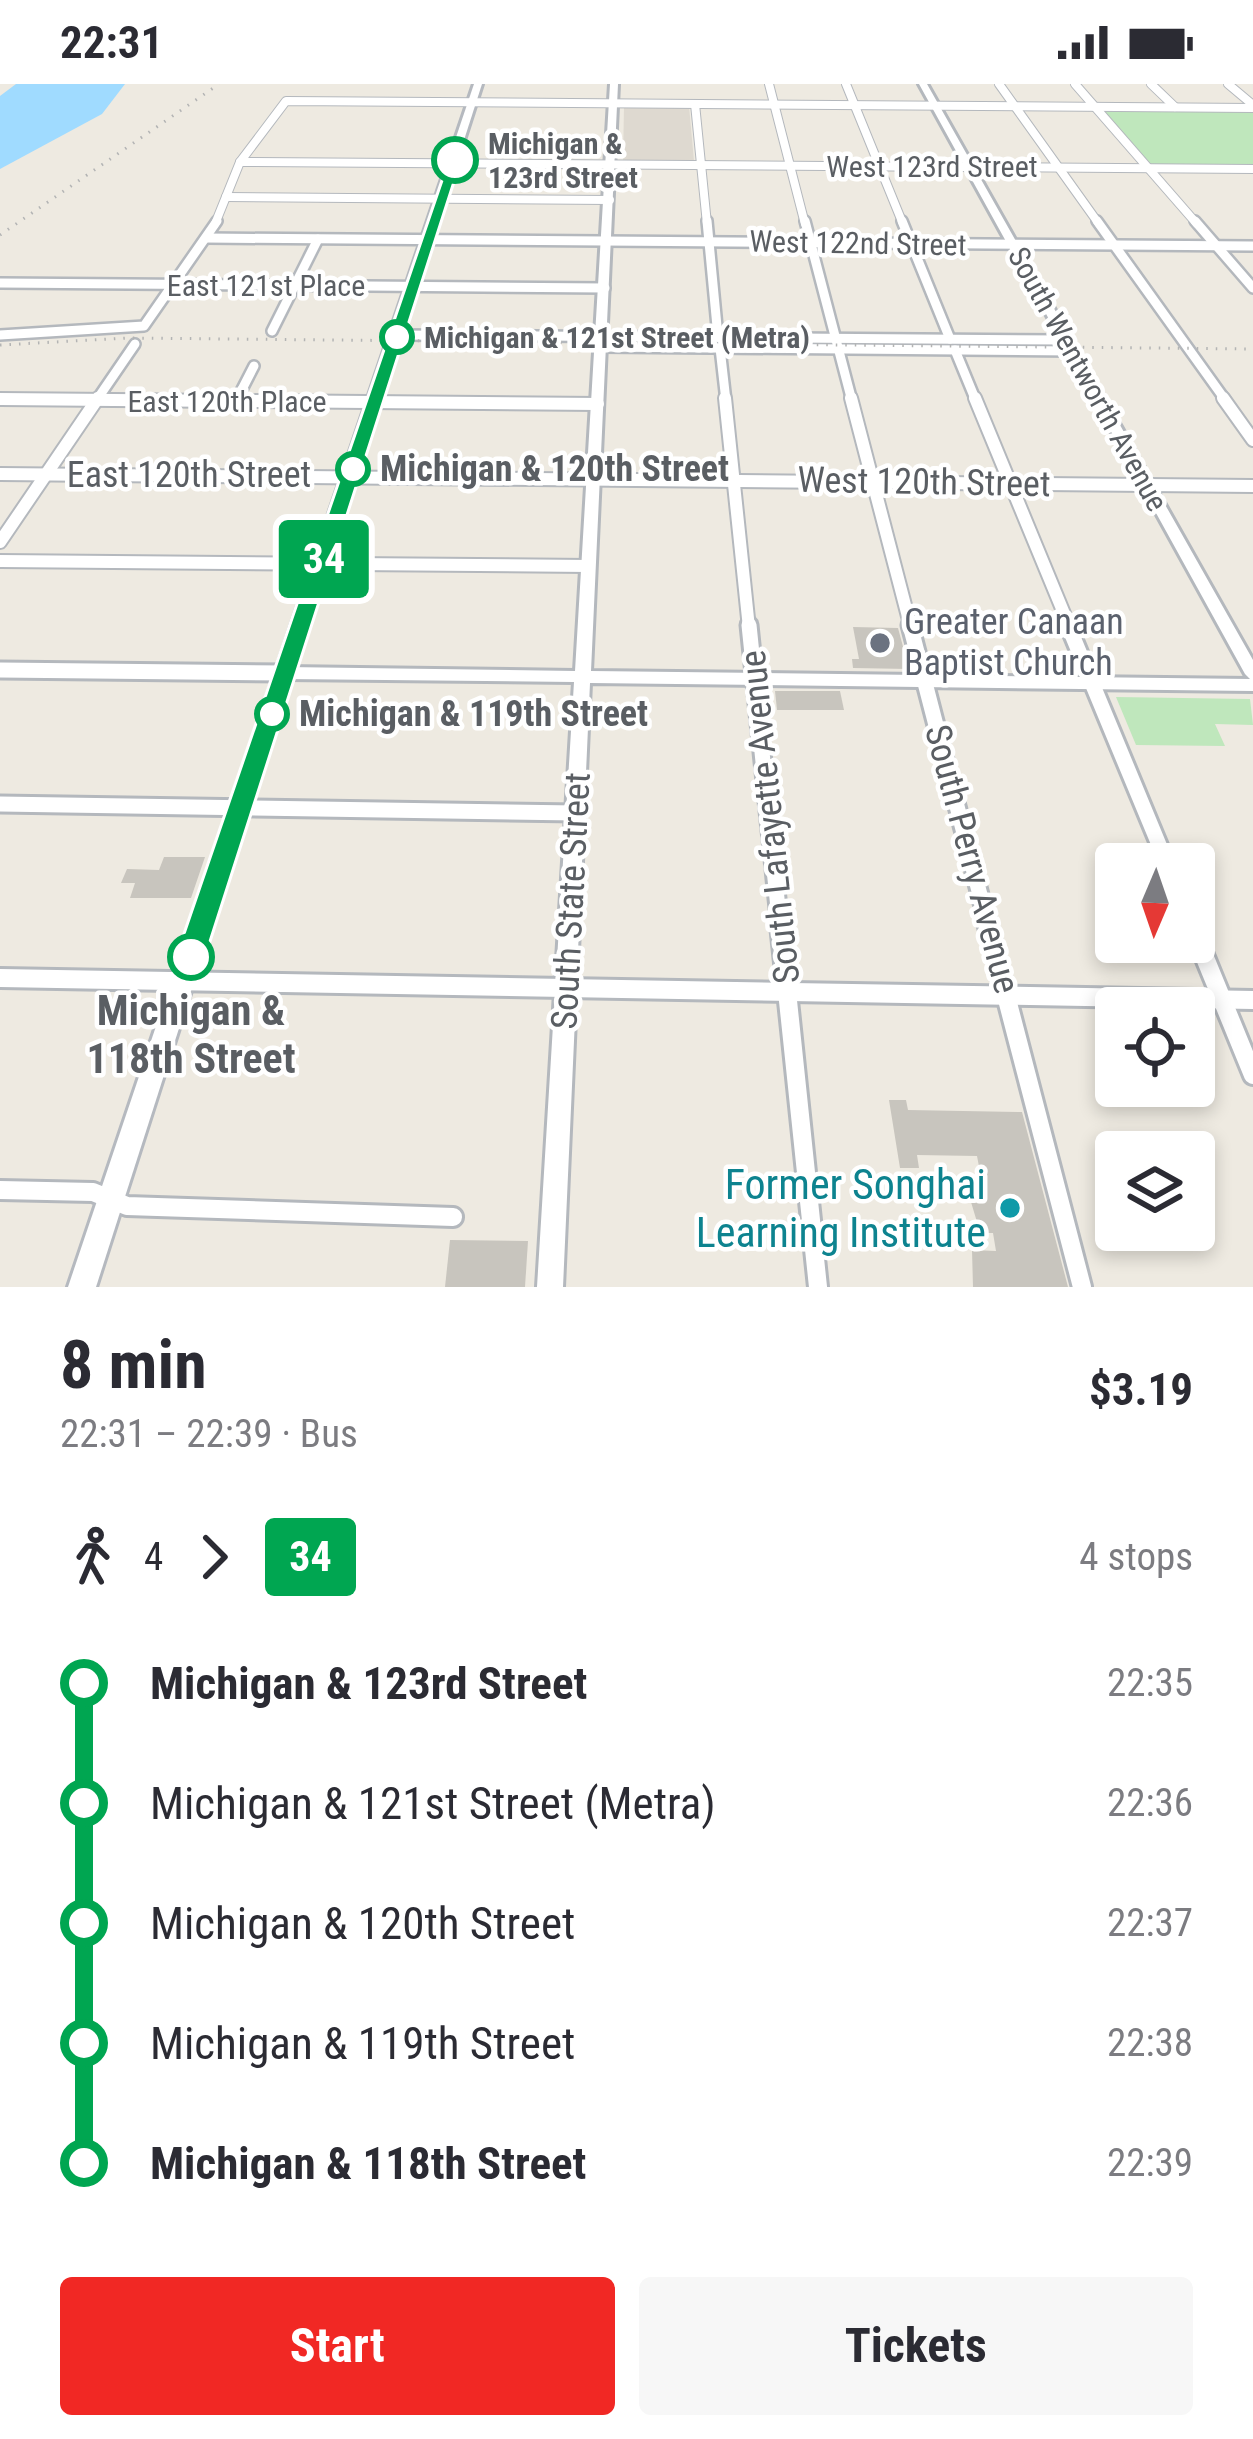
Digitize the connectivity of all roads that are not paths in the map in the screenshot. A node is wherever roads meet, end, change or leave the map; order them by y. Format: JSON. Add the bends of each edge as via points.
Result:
{"nodes":[{"id":1,"x":478,"y":84,"type":"edge"},
{"id":2,"x":614,"y":84,"type":"edge"},
{"id":3,"x":769,"y":84,"type":"edge"},
{"id":4,"x":846,"y":84,"type":"edge"},
{"id":5,"x":922,"y":84,"type":"edge"},
{"id":6,"x":999,"y":84,"type":"edge"},
{"id":7,"x":1075,"y":84,"type":"edge"},
{"id":8,"x":1151,"y":84,"type":"edge"},
{"id":9,"x":1228,"y":84,"type":"edge"},
{"id":10,"x":472,"y":102,"type":"junction"},
{"id":11,"x":614,"y":103,"type":"junction"},
{"id":12,"x":695,"y":104,"type":"junction"},
{"id":13,"x":775,"y":104,"type":"junction"},
{"id":14,"x":854,"y":105,"type":"junction"},
{"id":15,"x":935,"y":105,"type":"junction"},
{"id":16,"x":1016,"y":106,"type":"junction"},
{"id":17,"x":1094,"y":106,"type":"junction"},
{"id":18,"x":1253,"y":106,"type":"edge"},
{"id":19,"x":1174,"y":107,"type":"junction"},
{"id":20,"x":240,"y":161,"type":"junction"},
{"id":21,"x":454,"y":163,"type":"junction"},
{"id":22,"x":611,"y":164,"type":"junction"},
{"id":23,"x":702,"y":164,"type":"junction"},
{"id":24,"x":791,"y":165,"type":"junction"},
{"id":25,"x":879,"y":166,"type":"junction"},
{"id":26,"x":969,"y":166,"type":"junction"},
{"id":27,"x":1060,"y":167,"type":"junction"},
{"id":28,"x":1150,"y":168,"type":"junction"},
{"id":29,"x":1240,"y":169,"type":"junction"},
{"id":30,"x":1253,"y":169,"type":"edge"},
{"id":31,"x":1253,"y":181,"type":"edge"},
{"id":32,"x":226,"y":197,"type":"junction"},
{"id":33,"x":442,"y":199,"type":"junction"},
{"id":34,"x":610,"y":200,"type":"junction"},
{"id":35,"x":206,"y":238,"type":"junction"},
{"id":36,"x":318,"y":239,"type":"junction"},
{"id":37,"x":428,"y":239,"type":"junction"},
{"id":38,"x":607,"y":241,"type":"junction"},
{"id":39,"x":709,"y":242,"type":"junction"},
{"id":40,"x":810,"y":242,"type":"junction"},
{"id":41,"x":911,"y":243,"type":"junction"},
{"id":42,"x":1012,"y":244,"type":"junction"},
{"id":43,"x":1115,"y":245,"type":"junction"},
{"id":44,"x":1217,"y":246,"type":"junction"},
{"id":45,"x":1253,"y":246,"type":"edge"},
{"id":46,"x":0,"y":283,"type":"edge"},
{"id":47,"x":173,"y":284,"type":"junction"},
{"id":48,"x":295,"y":286,"type":"junction"},
{"id":49,"x":413,"y":286,"type":"junction"},
{"id":50,"x":605,"y":288,"type":"junction"},
{"id":51,"x":1253,"y":288,"type":"edge"},
{"id":52,"x":272,"y":331,"type":"dead end"},
{"id":53,"x":0,"y":334,"type":"edge"},
{"id":54,"x":398,"y":335,"type":"junction"},
{"id":55,"x":602,"y":342,"type":"junction"},
{"id":56,"x":719,"y":343,"type":"junction"},
{"id":57,"x":135,"y":344,"type":"dead end"},
{"id":58,"x":835,"y":344,"type":"junction"},
{"id":59,"x":953,"y":345,"type":"junction"},
{"id":60,"x":1069,"y":346,"type":"junction"},
{"id":61,"x":254,"y":366,"type":"dead end"},
{"id":62,"x":0,"y":400,"type":"edge"},
{"id":63,"x":96,"y":400,"type":"junction"},
{"id":64,"x":236,"y":401,"type":"junction"},
{"id":65,"x":375,"y":402,"type":"junction"},
{"id":66,"x":598,"y":404,"type":"junction"},
{"id":67,"x":1253,"y":440,"type":"edge"},
{"id":68,"x":0,"y":473,"type":"edge"},
{"id":69,"x":45,"y":474,"type":"junction"},
{"id":70,"x":351,"y":476,"type":"junction"},
{"id":71,"x":594,"y":478,"type":"junction"},
{"id":72,"x":734,"y":480,"type":"junction"},
{"id":73,"x":872,"y":482,"type":"junction"},
{"id":74,"x":1010,"y":483,"type":"junction"},
{"id":75,"x":1147,"y":485,"type":"junction"},
{"id":76,"x":1253,"y":486,"type":"edge"},
{"id":77,"x":0,"y":542,"type":"edge"},
{"id":78,"x":0,"y":561,"type":"edge"},
{"id":79,"x":322,"y":565,"type":"junction"},
{"id":80,"x":589,"y":566,"type":"junction"},
{"id":81,"x":0,"y":670,"type":"edge"},
{"id":82,"x":285,"y":673,"type":"junction"},
{"id":83,"x":1253,"y":674,"type":"edge"},
{"id":84,"x":583,"y":676,"type":"junction"},
{"id":85,"x":755,"y":678,"type":"junction"},
{"id":86,"x":926,"y":681,"type":"junction"},
{"id":87,"x":1093,"y":683,"type":"junction"},
{"id":88,"x":1253,"y":685,"type":"edge"},
{"id":89,"x":0,"y":804,"type":"edge"},
{"id":90,"x":240,"y":808,"type":"junction"},
{"id":91,"x":576,"y":813,"type":"junction"},
{"id":92,"x":1158,"y":843,"type":"edge"},
{"id":93,"x":1207,"y":963,"type":"edge"},
{"id":94,"x":0,"y":978,"type":"edge"},
{"id":95,"x":183,"y":981,"type":"junction"},
{"id":96,"x":566,"y":988,"type":"junction"},
{"id":97,"x":788,"y":992,"type":"junction"},
{"id":98,"x":1007,"y":995,"type":"junction"},
{"id":99,"x":1222,"y":999,"type":"junction"},
{"id":100,"x":1253,"y":1000,"type":"edge"},
{"id":101,"x":1253,"y":1075,"type":"edge"},
{"id":102,"x":0,"y":1190,"type":"edge"},
{"id":103,"x":111,"y":1200,"type":"junction"},
{"id":104,"x":452,"y":1216,"type":"dead end"},
{"id":105,"x":82,"y":1287,"type":"edge"},
{"id":106,"x":550,"y":1287,"type":"edge"},
{"id":107,"x":818,"y":1287,"type":"edge"},
{"id":108,"x":1082,"y":1287,"type":"edge"}],
"edges":[{"from":1,"to":10,"type":"main road"},
{"from":2,"to":11,"type":"street","name":"South State Street"},
{"from":3,"to":13,"type":"street","name":"South Perry Avenue"},
{"from":4,"to":14,"type":"street"},
{"from":5,"to":15,"type":"street","name":"South Wentworth Avenue"},
{"from":6,"to":16,"type":"street"},
{"from":7,"to":17,"type":"street"},
{"from":8,"to":19,"type":"street"},
{"from":9,"to":18,"type":"street"},
{"from":10,"to":11,"type":"street"},
{"from":10,"to":20,"type":"street","via":[[286,101]]},
{"from":10,"to":21,"type":"main road"},
{"from":11,"to":12,"type":"street"},
{"from":11,"to":22,"type":"street","name":"South State Street"},
{"from":12,"to":13,"type":"street"},
{"from":12,"to":23,"type":"street","name":"South Lafayette Avenue"},
{"from":13,"to":14,"type":"street"},
{"from":13,"to":24,"type":"street","name":"South Perry Avenue"},
{"from":14,"to":15,"type":"street"},
{"from":14,"to":25,"type":"street"},
{"from":15,"to":16,"type":"street"},
{"from":15,"to":26,"type":"street","name":"South Wentworth Avenue"},
{"from":16,"to":17,"type":"street"},
{"from":16,"to":27,"type":"street"},
{"from":17,"to":19,"type":"street"},
{"from":17,"to":28,"type":"street"},
{"from":18,"to":19,"type":"street"},
{"from":20,"to":21,"type":"street","name":"West 123rd Street"},
{"from":20,"to":32,"type":"street"},
{"from":21,"to":22,"type":"street","name":"West 123rd Street"},
{"from":21,"to":33,"type":"main road"},
{"from":22,"to":23,"type":"street","name":"West 123rd Street"},
{"from":22,"to":34,"type":"street","name":"South State Street"},
{"from":23,"to":24,"type":"street","name":"West 123rd Street"},
{"from":23,"to":39,"type":"street","name":"South Lafayette Avenue"},
{"from":24,"to":25,"type":"street","name":"West 123rd Street"},
{"from":24,"to":40,"type":"street","name":"South Perry Avenue"},
{"from":25,"to":26,"type":"street","name":"West 123rd Street"},
{"from":25,"to":41,"type":"street"},
{"from":26,"to":27,"type":"street","name":"West 123rd Street"},
{"from":26,"to":42,"type":"street","name":"South Wentworth Avenue"},
{"from":27,"to":28,"type":"street","name":"West 123rd Street"},
{"from":27,"to":43,"type":"street"},
{"from":28,"to":29,"type":"street","name":"West 123rd Street"},
{"from":28,"to":44,"type":"street"},
{"from":29,"to":30,"type":"street","name":"West 123rd Street"},
{"from":29,"to":31,"type":"street"},
{"from":32,"to":33,"type":"street"},
{"from":32,"to":35,"type":"street"},
{"from":33,"to":34,"type":"street"},
{"from":33,"to":37,"type":"main road"},
{"from":34,"to":38,"type":"street","name":"South State Street"},
{"from":35,"to":36,"type":"street","name":"West 122nd Street"},
{"from":35,"to":47,"type":"street"},
{"from":36,"to":37,"type":"street","name":"West 122nd Street"},
{"from":36,"to":48,"type":"street"},
{"from":37,"to":38,"type":"street","name":"West 122nd Street"},
{"from":37,"to":49,"type":"main road"},
{"from":38,"to":39,"type":"street","name":"West 122nd Street"},
{"from":38,"to":50,"type":"street","name":"South State Street"},
{"from":39,"to":40,"type":"street","name":"West 122nd Street"},
{"from":39,"to":56,"type":"street","name":"South Lafayette Avenue"},
{"from":40,"to":41,"type":"street","name":"West 122nd Street"},
{"from":40,"to":58,"type":"street","name":"South Perry Avenue"},
{"from":41,"to":42,"type":"street","name":"West 122nd Street"},
{"from":41,"to":59,"type":"street"},
{"from":42,"to":43,"type":"street","name":"West 122nd Street"},
{"from":42,"to":60,"type":"street","name":"South Wentworth Avenue"},
{"from":43,"to":44,"type":"street","name":"West 122nd Street"},
{"from":43,"to":67,"type":"street"},
{"from":44,"to":45,"type":"street","name":"West 122nd Street"},
{"from":44,"to":51,"type":"street"},
{"from":46,"to":47,"type":"street","name":"East 121st Place"},
{"from":47,"to":48,"type":"street","name":"East 121st Place"},
{"from":47,"to":53,"type":"street","via":[[144,326]]},
{"from":48,"to":49,"type":"street","name":"East 121st Place"},
{"from":48,"to":52,"type":"street"},
{"from":49,"to":50,"type":"street","name":"East 121st Place"},
{"from":49,"to":54,"type":"main road"},
{"from":50,"to":55,"type":"street","name":"South State Street"},
{"from":54,"to":55,"type":"street"},
{"from":54,"to":65,"type":"main road"},
{"from":55,"to":56,"type":"street"},
{"from":55,"to":66,"type":"street","name":"South State Street"},
{"from":56,"to":58,"type":"street"},
{"from":56,"to":72,"type":"street","name":"South Lafayette Avenue"},
{"from":57,"to":63,"type":"street"},
{"from":58,"to":59,"type":"street"},
{"from":58,"to":73,"type":"street","name":"South Perry Avenue"},
{"from":59,"to":60,"type":"street"},
{"from":59,"to":74,"type":"street"},
{"from":60,"to":75,"type":"street","name":"South Wentworth Avenue"},
{"from":61,"to":64,"type":"street"},
{"from":62,"to":63,"type":"street","name":"East 120th Place"},
{"from":63,"to":64,"type":"street","name":"East 120th Place"},
{"from":63,"to":69,"type":"street"},
{"from":64,"to":65,"type":"street","name":"East 120th Place"},
{"from":65,"to":66,"type":"street","name":"East 120th Place"},
{"from":65,"to":70,"type":"main road"},
{"from":66,"to":71,"type":"street","name":"South State Street"},
{"from":68,"to":69,"type":"street","name":"East 120th Street"},
{"from":69,"to":70,"type":"street","name":"East 120th Street"},
{"from":69,"to":77,"type":"street"},
{"from":70,"to":71,"type":"street","name":"East 120th Street"},
{"from":70,"to":79,"type":"main road"},
{"from":71,"to":72,"type":"street","name":"West 120th Street"},
{"from":71,"to":80,"type":"street","name":"South State Street"},
{"from":72,"to":73,"type":"street","name":"West 120th Street"},
{"from":72,"to":85,"type":"street","name":"South Lafayette Avenue"},
{"from":73,"to":74,"type":"street","name":"West 120th Street"},
{"from":73,"to":86,"type":"street","name":"South Perry Avenue"},
{"from":74,"to":75,"type":"street","name":"West 120th Street"},
{"from":74,"to":87,"type":"street"},
{"from":75,"to":76,"type":"street","name":"West 120th Street"},
{"from":75,"to":83,"type":"street","name":"South Wentworth Avenue"},
{"from":78,"to":79,"type":"street"},
{"from":79,"to":80,"type":"street"},
{"from":79,"to":82,"type":"main road"},
{"from":80,"to":84,"type":"street","name":"South State Street"},
{"from":81,"to":82,"type":"street"},
{"from":82,"to":84,"type":"street"},
{"from":82,"to":90,"type":"main road"},
{"from":84,"to":85,"type":"street"},
{"from":84,"to":91,"type":"street","name":"South State Street"},
{"from":85,"to":86,"type":"street"},
{"from":85,"to":97,"type":"street","name":"South Lafayette Avenue"},
{"from":86,"to":87,"type":"street"},
{"from":86,"to":98,"type":"street","name":"South Perry Avenue"},
{"from":87,"to":88,"type":"street"},
{"from":87,"to":92,"type":"street"},
{"from":89,"to":90,"type":"street"},
{"from":90,"to":91,"type":"street"},
{"from":90,"to":95,"type":"main road"},
{"from":91,"to":96,"type":"street","name":"South State Street"},
{"from":93,"to":99,"type":"street"},
{"from":94,"to":95,"type":"street"},
{"from":95,"to":96,"type":"street"},
{"from":95,"to":103,"type":"main road"},
{"from":96,"to":97,"type":"street"},
{"from":96,"to":106,"type":"street","name":"South State Street"},
{"from":97,"to":98,"type":"street"},
{"from":97,"to":107,"type":"street","name":"South Lafayette Avenue"},
{"from":98,"to":99,"type":"street"},
{"from":98,"to":108,"type":"street","name":"South Perry Avenue"},
{"from":99,"to":100,"type":"street"},
{"from":99,"to":101,"type":"street"},
{"from":102,"to":103,"type":"street","via":[[93,1192]]},
{"from":103,"to":104,"type":"street"},
{"from":103,"to":105,"type":"main road"}]}
